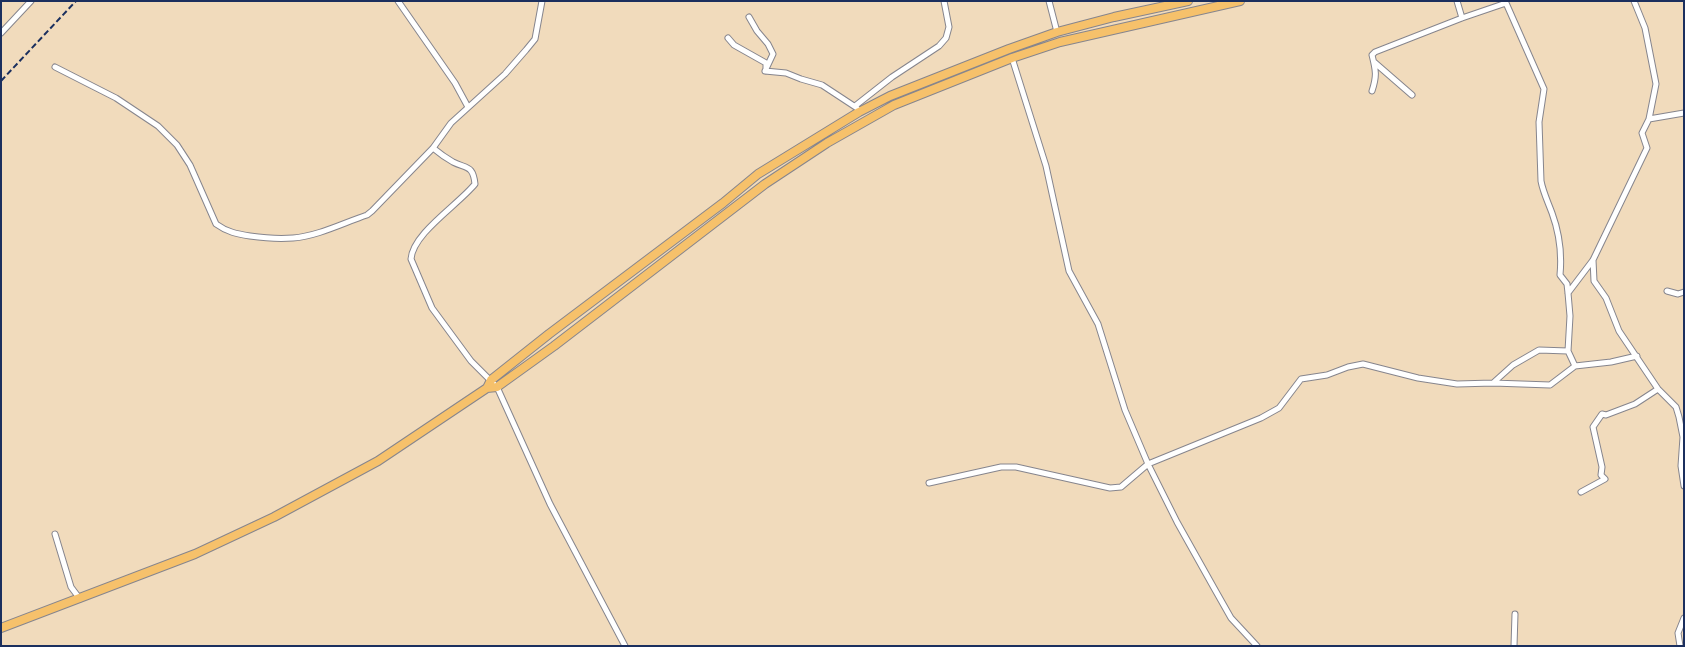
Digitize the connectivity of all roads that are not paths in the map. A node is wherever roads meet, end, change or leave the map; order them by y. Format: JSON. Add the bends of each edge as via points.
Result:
{"nodes":[{"id":1,"x":31,"y":1,"type":"edge"},
{"id":2,"x":398,"y":1,"type":"edge"},
{"id":3,"x":542,"y":1,"type":"edge"},
{"id":4,"x":944,"y":1,"type":"edge"},
{"id":5,"x":1049,"y":1,"type":"edge"},
{"id":6,"x":1188,"y":1,"type":"edge"},
{"id":7,"x":1240,"y":1,"type":"edge"},
{"id":8,"x":1457,"y":1,"type":"edge"},
{"id":9,"x":1634,"y":1,"type":"edge"},
{"id":10,"x":1506,"y":2,"type":"edge"},
{"id":11,"x":749,"y":17,"type":"dead end"},
{"id":12,"x":1462,"y":18,"type":"junction"},
{"id":13,"x":1,"y":32,"type":"edge"},
{"id":14,"x":1057,"y":32,"type":"junction"},
{"id":15,"x":728,"y":38,"type":"dead end"},
{"id":16,"x":1012,"y":58,"type":"junction"},
{"id":17,"x":1374,"y":62,"type":"junction"},
{"id":18,"x":55,"y":67,"type":"dead end"},
{"id":19,"x":765,"y":71,"type":"junction"},
{"id":20,"x":1372,"y":91,"type":"dead end"},
{"id":21,"x":1412,"y":95,"type":"dead end"},
{"id":22,"x":468,"y":107,"type":"junction"},
{"id":23,"x":857,"y":109,"type":"junction"},
{"id":24,"x":1684,"y":113,"type":"edge"},
{"id":25,"x":1649,"y":119,"type":"junction"},
{"id":26,"x":433,"y":148,"type":"junction"},
{"id":27,"x":1593,"y":260,"type":"junction"},
{"id":28,"x":1667,"y":291,"type":"dead end"},
{"id":29,"x":1684,"y":292,"type":"edge"},
{"id":30,"x":1568,"y":293,"type":"junction"},
{"id":31,"x":1568,"y":351,"type":"junction"},
{"id":32,"x":1637,"y":356,"type":"junction"},
{"id":33,"x":1575,"y":366,"type":"junction"},
{"id":34,"x":491,"y":380,"type":"junction"},
{"id":35,"x":1493,"y":383,"type":"junction"},
{"id":36,"x":497,"y":386,"type":"junction"},
{"id":37,"x":487,"y":388,"type":"junction"},
{"id":38,"x":1658,"y":388,"type":"junction"},
{"id":39,"x":1148,"y":464,"type":"junction"},
{"id":40,"x":929,"y":483,"type":"dead end"},
{"id":41,"x":1684,"y":486,"type":"edge"},
{"id":42,"x":1581,"y":492,"type":"dead end"},
{"id":43,"x":55,"y":534,"type":"dead end"},
{"id":44,"x":80,"y":599,"type":"junction"},
{"id":45,"x":1515,"y":614,"type":"dead end"},
{"id":46,"x":1684,"y":618,"type":"edge"},
{"id":47,"x":1,"y":628,"type":"edge"},
{"id":48,"x":625,"y":646,"type":"edge"},
{"id":49,"x":1257,"y":646,"type":"edge"},
{"id":50,"x":1514,"y":646,"type":"edge"},
{"id":51,"x":1680,"y":646,"type":"edge"}],
"edges":[{"from":1,"to":13,"type":"street"},
{"from":2,"to":22,"type":"street","via":[[455,83]]},
{"from":3,"to":22,"type":"street","via":[[535,39],[505,74]]},
{"from":4,"to":23,"type":"street","via":[[949,27],[946,38],[939,46],[892,77]]},
{"from":5,"to":14,"type":"street"},
{"from":6,"to":14,"type":"main road"},
{"from":7,"to":16,"type":"main road","via":[[1060,42]]},
{"from":8,"to":12,"type":"street"},
{"from":9,"to":25,"type":"street","via":[[1645,28],[1656,84]]},
{"from":10,"to":12,"type":"street"},
{"from":10,"to":30,"type":"street","via":[[1544,89],[1539,122],[1541,180],[1557,226],[1560,275],[1567,284]]},
{"from":11,"to":19,"type":"street","via":[[773,54]]},
{"from":12,"to":17,"type":"street","via":[[1378,49],[1372,55]]},
{"from":14,"to":23,"type":"main road"},
{"from":15,"to":19,"type":"street","via":[[734,46],[766,63]]},
{"from":16,"to":36,"type":"main road","via":[[894,105],[827,143],[765,184],[573,332]]},
{"from":16,"to":39,"type":"street","via":[[1046,166],[1069,272],[1098,324],[1125,410]]},
{"from":17,"to":20,"type":"street","via":[[1376,80]]},
{"from":17,"to":21,"type":"street"},
{"from":18,"to":26,"type":"street","via":[[116,98],[158,126],[177,145],[190,165],[216,224],[234,233],[294,238],[317,233],[366,214]]},
{"from":19,"to":23,"type":"street","via":[[786,73],[822,84]]},
{"from":22,"to":26,"type":"street","via":[[451,123]]},
{"from":23,"to":34,"type":"main road","via":[[758,174]]},
{"from":24,"to":25,"type":"street"},
{"from":25,"to":27,"type":"street","via":[[1642,133],[1647,148]]},
{"from":26,"to":34,"type":"street","via":[[456,163],[466,166],[474,177],[475,184],[423,234],[415,244],[411,259],[432,308],[471,361]]},
{"from":27,"to":30,"type":"street"},
{"from":27,"to":32,"type":"street","via":[[1594,281],[1606,298],[1619,330]]},
{"from":28,"to":29,"type":"street","via":[[1678,294]]},
{"from":30,"to":31,"type":"street"},
{"from":31,"to":33,"type":"street"},
{"from":31,"to":35,"type":"street","via":[[1538,350],[1513,365]]},
{"from":32,"to":33,"type":"street"},
{"from":32,"to":38,"type":"street"},
{"from":33,"to":35,"type":"street","via":[[1550,385]]},
{"from":34,"to":36,"type":"street"},
{"from":34,"to":37,"type":"main road"},
{"from":35,"to":39,"type":"street","via":[[1457,384],[1418,378],[1363,364],[1348,367],[1327,375],[1301,379],[1279,408],[1262,418]]},
{"from":36,"to":37,"type":"main road"},
{"from":36,"to":48,"type":"street","via":[[550,504]]},
{"from":37,"to":44,"type":"main road","via":[[378,461],[327,490],[195,554]]},
{"from":38,"to":41,"type":"street","via":[[1676,406],[1679,416],[1683,437],[1681,466]]},
{"from":38,"to":42,"type":"street","via":[[1636,404],[1606,415],[1602,414],[1592,427],[1602,467],[1601,475],[1605,479]]},
{"from":39,"to":40,"type":"street","via":[[1121,487],[1110,488],[1016,467],[1001,467]]},
{"from":39,"to":49,"type":"street","via":[[1231,618]]},
{"from":43,"to":44,"type":"street","via":[[71,587]]},
{"from":44,"to":47,"type":"main road"},
{"from":45,"to":50,"type":"street"},
{"from":46,"to":51,"type":"street","via":[[1678,633]]}]}
